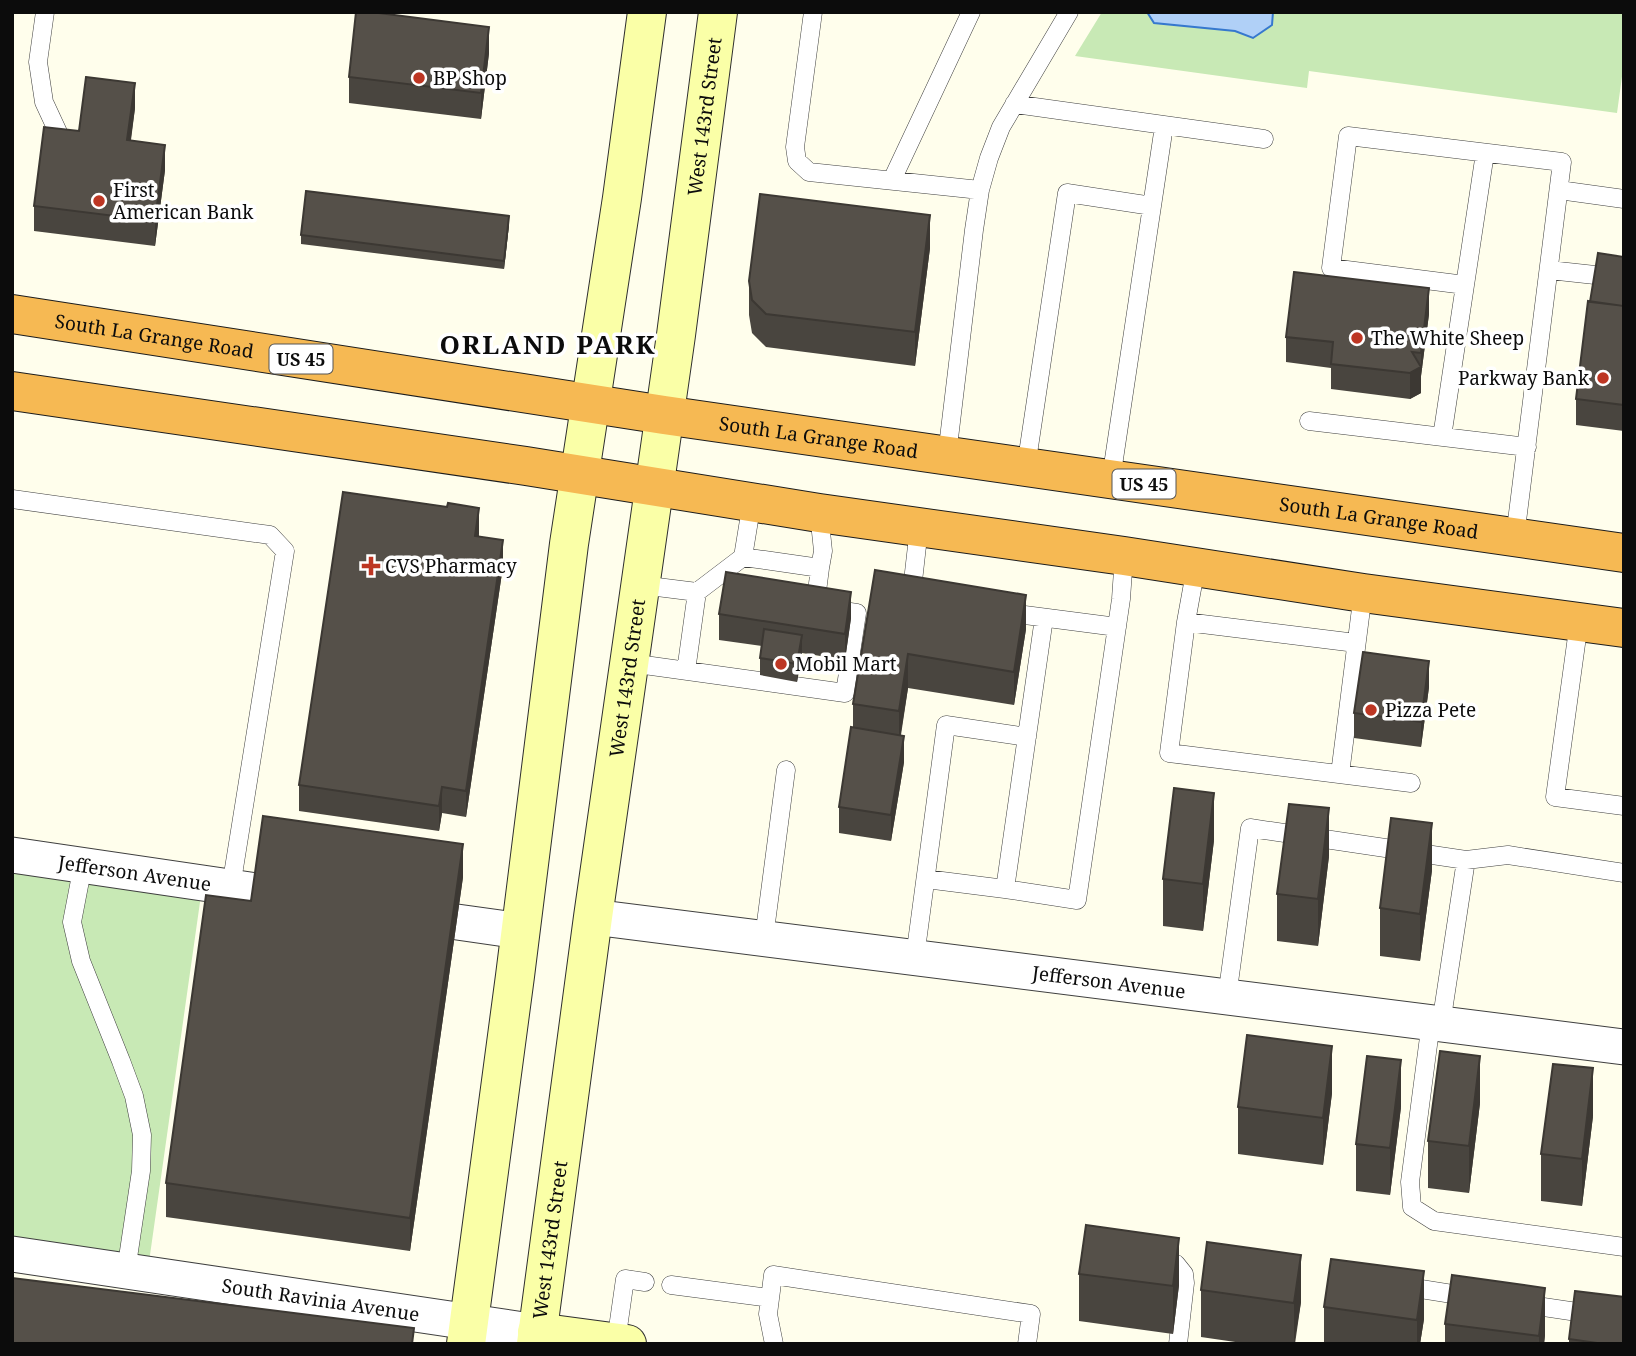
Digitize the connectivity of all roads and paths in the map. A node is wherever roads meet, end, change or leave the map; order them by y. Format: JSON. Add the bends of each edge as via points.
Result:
{"nodes":[{"id":1,"x":45,"y":12,"type":"edge"},
{"id":2,"x":647,"y":12,"type":"edge"},
{"id":3,"x":718,"y":12,"type":"edge"},
{"id":4,"x":813,"y":12,"type":"edge"},
{"id":5,"x":971,"y":12,"type":"edge"},
{"id":6,"x":1069,"y":12,"type":"edge"},
{"id":7,"x":1014,"y":104,"type":"junction"},
{"id":8,"x":1164,"y":126,"type":"junction"},
{"id":9,"x":64,"y":134,"type":"edge"},
{"id":10,"x":1264,"y":139,"type":"dead end"},
{"id":11,"x":1485,"y":153,"type":"junction"},
{"id":12,"x":892,"y":180,"type":"junction"},
{"id":13,"x":980,"y":190,"type":"junction"},
{"id":14,"x":1559,"y":190,"type":"junction"},
{"id":15,"x":1624,"y":199,"type":"edge"},
{"id":16,"x":1152,"y":206,"type":"junction"},
{"id":17,"x":1549,"y":270,"type":"junction"},
{"id":18,"x":1595,"y":275,"type":"edge"},
{"id":19,"x":1465,"y":285,"type":"junction"},
{"id":20,"x":12,"y":314,"type":"edge"},
{"id":21,"x":12,"y":391,"type":"edge"},
{"id":22,"x":590,"y":403,"type":"junction"},
{"id":23,"x":664,"y":415,"type":"junction"},
{"id":24,"x":1309,"y":421,"type":"dead end"},
{"id":25,"x":1442,"y":437,"type":"junction"},
{"id":26,"x":1527,"y":447,"type":"junction"},
{"id":27,"x":947,"y":455,"type":"junction"},
{"id":28,"x":1026,"y":467,"type":"junction"},
{"id":29,"x":580,"y":474,"type":"junction"},
{"id":30,"x":1111,"y":479,"type":"junction"},
{"id":31,"x":653,"y":486,"type":"junction"},
{"id":32,"x":12,"y":499,"type":"edge"},
{"id":33,"x":752,"y":502,"type":"junction"},
{"id":34,"x":819,"y":513,"type":"junction"},
{"id":35,"x":919,"y":528,"type":"junction"},
{"id":36,"x":1516,"y":537,"type":"junction"},
{"id":37,"x":1624,"y":553,"type":"edge"},
{"id":38,"x":1124,"y":556,"type":"junction"},
{"id":39,"x":743,"y":557,"type":"junction"},
{"id":40,"x":1196,"y":567,"type":"junction"},
{"id":41,"x":820,"y":568,"type":"junction"},
{"id":42,"x":641,"y":585,"type":"junction"},
{"id":43,"x":698,"y":592,"type":"junction"},
{"id":44,"x":1363,"y":593,"type":"junction"},
{"id":45,"x":924,"y":601,"type":"edge"},
{"id":46,"x":991,"y":610,"type":"edge"},
{"id":47,"x":1044,"y":618,"type":"junction"},
{"id":48,"x":1186,"y":621,"type":"junction"},
{"id":49,"x":1578,"y":622,"type":"junction"},
{"id":50,"x":1117,"y":627,"type":"junction"},
{"id":51,"x":1624,"y":628,"type":"edge"},
{"id":52,"x":1356,"y":643,"type":"junction"},
{"id":53,"x":630,"y":663,"type":"junction"},
{"id":54,"x":685,"y":671,"type":"junction"},
{"id":55,"x":1027,"y":737,"type":"junction"},
{"id":56,"x":786,"y":770,"type":"dead end"},
{"id":57,"x":1340,"y":774,"type":"junction"},
{"id":58,"x":1411,"y":783,"type":"dead end"},
{"id":59,"x":1624,"y":806,"type":"edge"},
{"id":60,"x":12,"y":855,"type":"edge"},
{"id":61,"x":1466,"y":860,"type":"junction"},
{"id":62,"x":83,"y":865,"type":"junction"},
{"id":63,"x":1624,"y":873,"type":"edge"},
{"id":64,"x":926,"y":879,"type":"junction"},
{"id":65,"x":244,"y":889,"type":"joint"},
{"id":66,"x":1005,"y":889,"type":"junction"},
{"id":67,"x":593,"y":916,"type":"junction"},
{"id":68,"x":457,"y":922,"type":"edge"},
{"id":69,"x":521,"y":931,"type":"junction"},
{"id":70,"x":764,"y":938,"type":"junction"},
{"id":71,"x":915,"y":957,"type":"junction"},
{"id":72,"x":1227,"y":997,"type":"junction"},
{"id":73,"x":1436,"y":1023,"type":"junction"},
{"id":74,"x":1624,"y":1047,"type":"edge"},
{"id":75,"x":1624,"y":1247,"type":"edge"},
{"id":76,"x":12,"y":1254,"type":"edge"},
{"id":77,"x":1140,"y":1258,"type":"edge"},
{"id":78,"x":125,"y":1271,"type":"junction"},
{"id":79,"x":645,"y":1282,"type":"dead end"},
{"id":80,"x":1385,"y":1284,"type":"edge"},
{"id":81,"x":671,"y":1285,"type":"dead end"},
{"id":82,"x":770,"y":1298,"type":"junction"},
{"id":83,"x":1624,"y":1319,"type":"edge"},
{"id":84,"x":468,"y":1333,"type":"edge"},
{"id":85,"x":536,"y":1338,"type":"edge"},
{"id":86,"x":621,"y":1343,"type":"edge"},
{"id":87,"x":774,"y":1344,"type":"edge"},
{"id":88,"x":1027,"y":1344,"type":"edge"},
{"id":89,"x":1178,"y":1344,"type":"edge"}],
"edges":[{"from":1,"to":9,"type":"lane","via":[[38,62],[44,102]]},
{"from":2,"to":22,"type":"main road"},
{"from":3,"to":23,"type":"main road","name":"West 143rd Street"},
{"from":4,"to":12,"type":"lane","via":[[794,146],[797,161],[809,172]]},
{"from":5,"to":12,"type":"lane"},
{"from":6,"to":7,"type":"lane"},
{"from":7,"to":8,"type":"lane"},
{"from":7,"to":13,"type":"lane","via":[[1001,127]]},
{"from":8,"to":10,"type":"lane"},
{"from":8,"to":16,"type":"lane"},
{"from":11,"to":14,"type":"lane","via":[[1562,162]]},
{"from":11,"to":19,"type":"lane"},
{"from":11,"to":19,"type":"lane","via":[[1348,136],[1331,268]]},
{"from":12,"to":13,"type":"lane"},
{"from":13,"to":27,"type":"lane"},
{"from":14,"to":15,"type":"lane"},
{"from":14,"to":17,"type":"lane"},
{"from":16,"to":28,"type":"lane","via":[[1067,193]]},
{"from":16,"to":30,"type":"lane"},
{"from":17,"to":18,"type":"lane"},
{"from":17,"to":26,"type":"lane"},
{"from":19,"to":25,"type":"lane"},
{"from":20,"to":22,"type":"highway","name":"South La Grange Road","number":"US 45"},
{"from":21,"to":29,"type":"highway"},
{"from":22,"to":23,"type":"highway","name":"South La Grange Road","number":"US 45"},
{"from":22,"to":29,"type":"main road"},
{"from":23,"to":27,"type":"highway","name":"South La Grange Road","number":"US 45"},
{"from":23,"to":31,"type":"main road","name":"West 143rd Street"},
{"from":24,"to":25,"type":"lane"},
{"from":25,"to":26,"type":"lane"},
{"from":26,"to":36,"type":"lane"},
{"from":27,"to":28,"type":"highway","name":"South La Grange Road","number":"US 45"},
{"from":28,"to":30,"type":"highway","name":"South La Grange Road","number":"US 45"},
{"from":29,"to":31,"type":"highway"},
{"from":29,"to":69,"type":"main road"},
{"from":30,"to":36,"type":"highway","name":"South La Grange Road","number":"US 45"},
{"from":31,"to":33,"type":"highway"},
{"from":31,"to":42,"type":"main road","name":"West 143rd Street"},
{"from":32,"to":65,"type":"lane","via":[[270,535],[285,551],[248,824]]},
{"from":33,"to":34,"type":"highway"},
{"from":33,"to":39,"type":"lane"},
{"from":34,"to":35,"type":"highway"},
{"from":34,"to":41,"type":"lane"},
{"from":35,"to":38,"type":"highway"},
{"from":35,"to":45,"type":"lane","via":[[911,598]]},
{"from":36,"to":37,"type":"highway","name":"South La Grange Road","number":"US 45"},
{"from":38,"to":40,"type":"highway"},
{"from":38,"to":50,"type":"lane"},
{"from":39,"to":41,"type":"lane"},
{"from":39,"to":43,"type":"lane"},
{"from":40,"to":44,"type":"highway"},
{"from":40,"to":48,"type":"lane"},
{"from":41,"to":54,"type":"lane","via":[[815,607],[857,613],[845,693]]},
{"from":42,"to":43,"type":"lane"},
{"from":42,"to":53,"type":"main road","name":"West 143rd Street"},
{"from":43,"to":54,"type":"lane"},
{"from":44,"to":49,"type":"highway"},
{"from":44,"to":52,"type":"lane"},
{"from":46,"to":47,"type":"lane"},
{"from":47,"to":50,"type":"lane"},
{"from":47,"to":55,"type":"lane"},
{"from":48,"to":52,"type":"lane"},
{"from":48,"to":57,"type":"lane","via":[[1169,752]]},
{"from":49,"to":51,"type":"highway"},
{"from":49,"to":59,"type":"lane","via":[[1555,797]]},
{"from":50,"to":66,"type":"lane","via":[[1077,900]]},
{"from":52,"to":57,"type":"lane"},
{"from":53,"to":54,"type":"lane"},
{"from":53,"to":67,"type":"main road","name":"West 143rd Street"},
{"from":55,"to":64,"type":"lane","via":[[946,725]]},
{"from":55,"to":66,"type":"lane"},
{"from":56,"to":70,"type":"lane"},
{"from":57,"to":58,"type":"lane"},
{"from":60,"to":62,"type":"street","name":"Jefferson Avenue"},
{"from":61,"to":63,"type":"lane","via":[[1508,855]]},
{"from":61,"to":72,"type":"lane","via":[[1250,828]]},
{"from":61,"to":73,"type":"lane"},
{"from":62,"to":65,"type":"street","name":"Jefferson Avenue"},
{"from":62,"to":78,"type":"lane","via":[[72,922],[80,961],[134,1096],[142,1135]]},
{"from":64,"to":66,"type":"lane"},
{"from":64,"to":71,"type":"lane"},
{"from":67,"to":70,"type":"street","name":"Jefferson Avenue"},
{"from":67,"to":85,"type":"main road","name":"West 143rd Street"},
{"from":68,"to":69,"type":"street"},
{"from":69,"to":84,"type":"main road"},
{"from":70,"to":71,"type":"street","name":"Jefferson Avenue"},
{"from":71,"to":72,"type":"street","name":"Jefferson Avenue"},
{"from":72,"to":73,"type":"street","name":"Jefferson Avenue"},
{"from":73,"to":74,"type":"street","name":"Jefferson Avenue"},
{"from":73,"to":75,"type":"lane","via":[[1410,1182],[1412,1207],[1434,1221]]},
{"from":76,"to":78,"type":"street","name":"South Ravinia Avenue"},
{"from":77,"to":89,"type":"lane","via":[[1176,1264],[1184,1274]]},
{"from":78,"to":84,"type":"street","name":"South Ravinia Avenue"},
{"from":79,"to":86,"type":"lane","via":[[625,1279]]},
{"from":80,"to":83,"type":"lane"},
{"from":81,"to":82,"type":"lane"},
{"from":82,"to":87,"type":"lane"},
{"from":82,"to":88,"type":"lane","via":[[774,1275],[1031,1314]]},
{"from":84,"to":85,"type":"street","name":"South Ravinia Avenue"},
{"from":85,"to":86,"type":"main road","name":"South Ravinia Avenue"}]}
